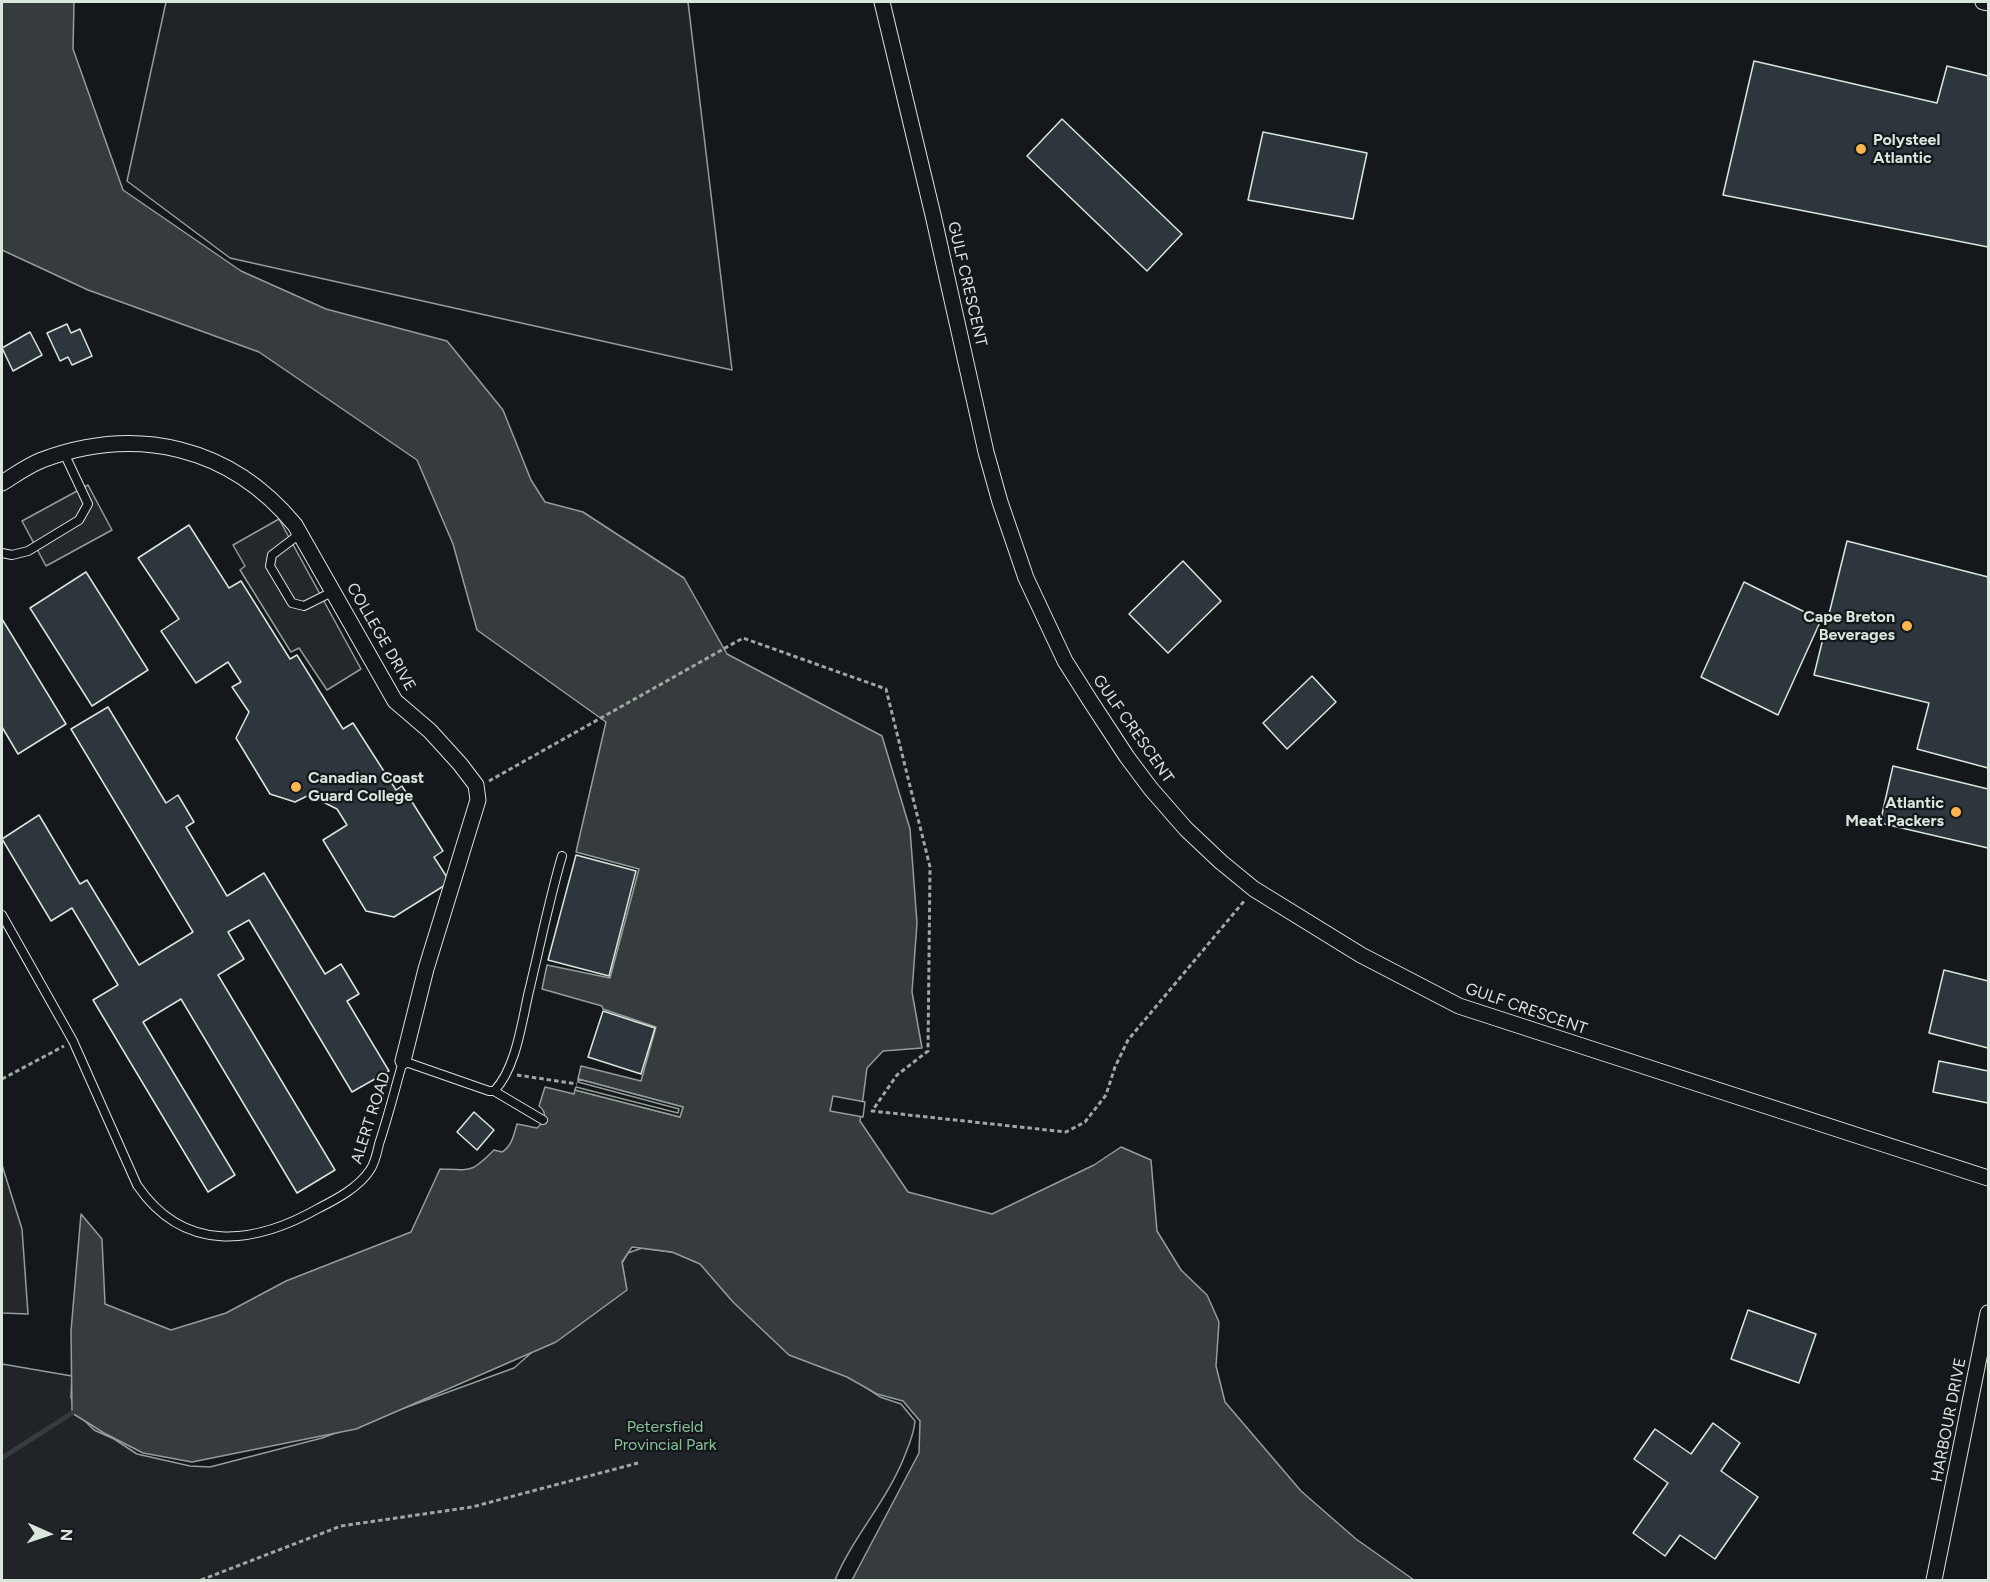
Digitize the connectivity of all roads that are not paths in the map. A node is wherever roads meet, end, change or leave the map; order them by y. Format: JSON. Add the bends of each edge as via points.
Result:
{"nodes":[{"id":1,"x":882,"y":2,"type":"edge"},
{"id":2,"x":1983,"y":2,"type":"edge"},
{"id":3,"x":1989,"y":3,"type":"edge"},
{"id":4,"x":64,"y":453,"type":"junction"},
{"id":5,"x":2,"y":483,"type":"edge"},
{"id":6,"x":301,"y":533,"type":"junction"},
{"id":7,"x":2,"y":553,"type":"edge"},
{"id":8,"x":334,"y":591,"type":"junction"},
{"id":9,"x":562,"y":856,"type":"dead end"},
{"id":10,"x":2,"y":915,"type":"edge"},
{"id":11,"x":403,"y":1061,"type":"junction"},
{"id":12,"x":494,"y":1091,"type":"junction"},
{"id":13,"x":543,"y":1120,"type":"dead end"},
{"id":14,"x":1989,"y":1178,"type":"edge"},
{"id":15,"x":1989,"y":1313,"type":"edge"},
{"id":16,"x":1934,"y":1581,"type":"edge"}],
"edges":[{"from":1,"to":14,"type":"street","name":"GULF CRESCENT","via":[[986,452],[1026,578],[1065,661],[1126,757],[1186,829],[1254,889],[1361,955],[1459,1006]]},
{"from":2,"to":3,"type":"street"},
{"from":4,"to":5,"type":"street","name":"COLLEGE DRIVE","via":[[29,466]]},
{"from":4,"to":6,"type":"street","name":"COLLEGE DRIVE","via":[[129,443],[167,446],[195,454],[251,482],[282,509]]},
{"from":4,"to":7,"type":"lane","via":[[88,504],[79,520],[28,551]]},
{"from":6,"to":8,"type":"street","name":"COLLEGE DRIVE"},
{"from":6,"to":8,"type":"lane","via":[[272,555],[270,566],[292,603],[304,606]]},
{"from":8,"to":11,"type":"street","name":"COLLEGE DRIVE","via":[[395,701],[430,731],[474,782],[478,792]]},
{"from":9,"to":12,"type":"lane","via":[[519,1039],[506,1073]]},
{"from":10,"to":11,"type":"lane","name":"ALERT ROAD","via":[[73,1041],[137,1185],[159,1210],[182,1226],[209,1236],[243,1237],[297,1220],[362,1180],[372,1169]]},
{"from":11,"to":12,"type":"lane","name":"ALERT ROAD"},
{"from":12,"to":13,"type":"lane","name":"ALERT ROAD"},
{"from":15,"to":16,"type":"street","name":"HARBOUR DRIVE"}]}
